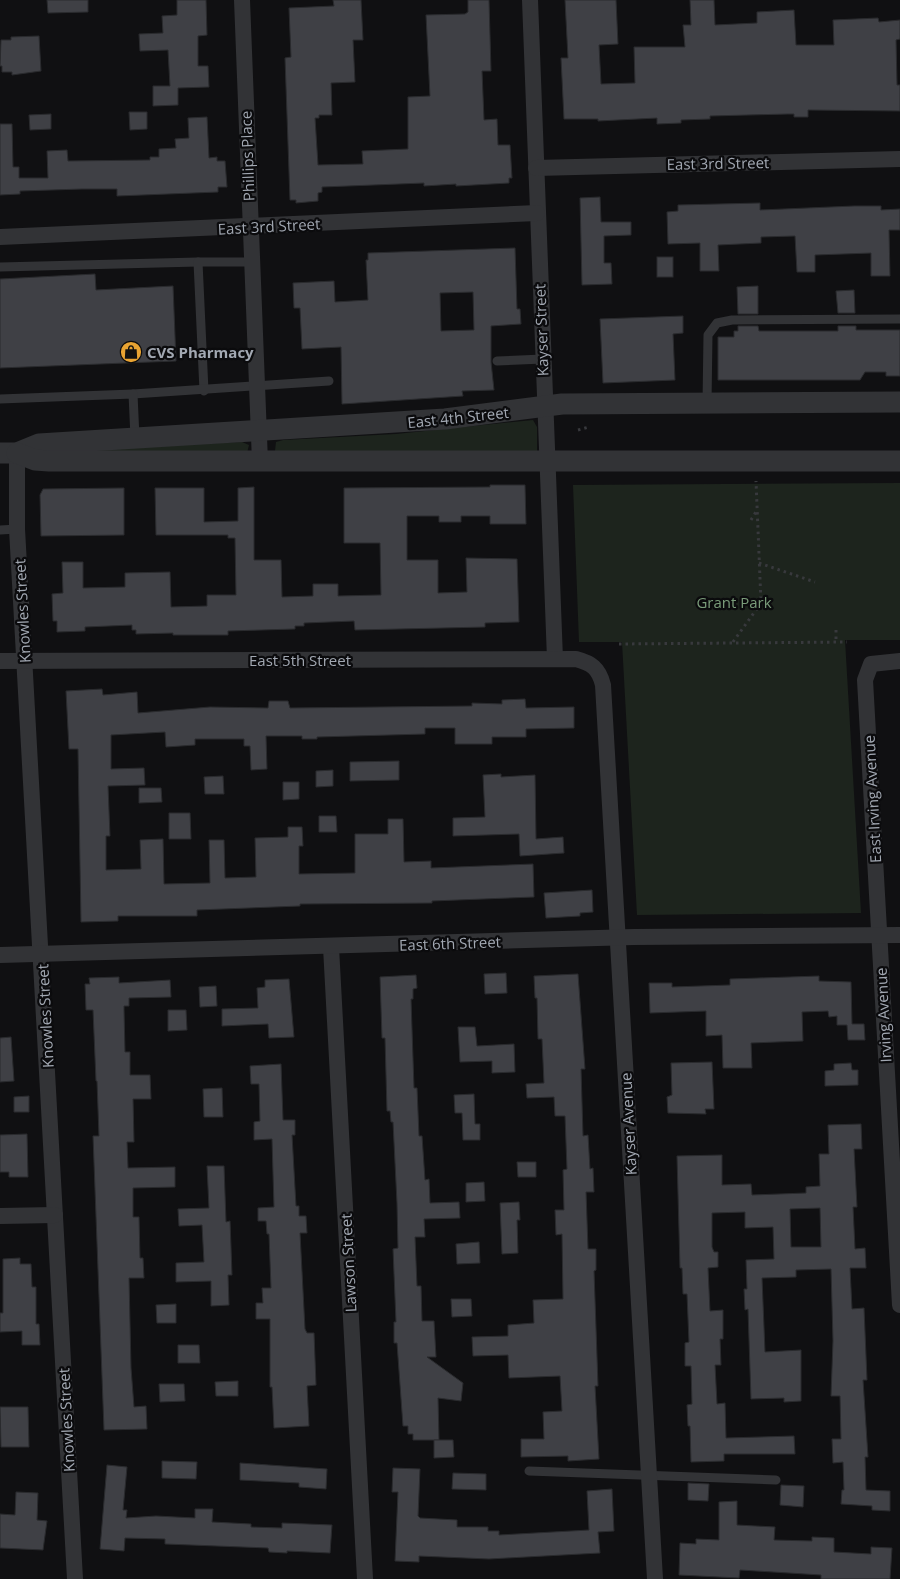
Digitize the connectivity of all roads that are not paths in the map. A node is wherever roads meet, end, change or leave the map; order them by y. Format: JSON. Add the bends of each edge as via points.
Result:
{"nodes":[{"id":1,"x":242,"y":0,"type":"edge"},
{"id":2,"x":530,"y":0,"type":"edge"},
{"id":3,"x":900,"y":158,"type":"edge"},
{"id":4,"x":536,"y":168,"type":"junction"},
{"id":5,"x":537,"y":213,"type":"junction"},
{"id":6,"x":250,"y":226,"type":"junction"},
{"id":7,"x":0,"y":237,"type":"edge"},
{"id":8,"x":198,"y":262,"type":"junction"},
{"id":9,"x":251,"y":262,"type":"junction"},
{"id":10,"x":0,"y":267,"type":"edge"},
{"id":11,"x":900,"y":319,"type":"edge"},
{"id":12,"x":543,"y":359,"type":"junction"},
{"id":13,"x":496,"y":361,"type":"dead end"},
{"id":14,"x":329,"y":381,"type":"dead end"},
{"id":15,"x":255,"y":385,"type":"junction"},
{"id":16,"x":204,"y":391,"type":"junction"},
{"id":17,"x":133,"y":394,"type":"junction"},
{"id":18,"x":0,"y":399,"type":"edge"},
{"id":19,"x":900,"y":402,"type":"edge"},
{"id":20,"x":707,"y":403,"type":"junction"},
{"id":21,"x":544,"y":407,"type":"junction"},
{"id":22,"x":259,"y":431,"type":"junction"},
{"id":23,"x":135,"y":438,"type":"junction"},
{"id":24,"x":8,"y":453,"type":"edge"},
{"id":25,"x":547,"y":461,"type":"junction"},
{"id":26,"x":900,"y":461,"type":"edge"},
{"id":27,"x":260,"y":462,"type":"junction"},
{"id":28,"x":17,"y":529,"type":"junction"},
{"id":29,"x":0,"y":530,"type":"edge"},
{"id":30,"x":555,"y":659,"type":"junction"},
{"id":31,"x":0,"y":661,"type":"edge"},
{"id":32,"x":25,"y":661,"type":"junction"},
{"id":33,"x":900,"y":661,"type":"edge"},
{"id":34,"x":597,"y":669,"type":"joint"},
{"id":35,"x":879,"y":935,"type":"junction"},
{"id":36,"x":900,"y":935,"type":"edge"},
{"id":37,"x":617,"y":938,"type":"junction"},
{"id":38,"x":330,"y":947,"type":"junction"},
{"id":39,"x":0,"y":954,"type":"edge"},
{"id":40,"x":42,"y":954,"type":"junction"},
{"id":41,"x":55,"y":1215,"type":"junction"},
{"id":42,"x":0,"y":1216,"type":"edge"},
{"id":43,"x":900,"y":1305,"type":"edge"},
{"id":44,"x":529,"y":1472,"type":"dead end"},
{"id":45,"x":648,"y":1475,"type":"junction"},
{"id":46,"x":776,"y":1480,"type":"dead end"},
{"id":47,"x":75,"y":1579,"type":"edge"},
{"id":48,"x":365,"y":1579,"type":"edge"},
{"id":49,"x":655,"y":1579,"type":"edge"}],
"edges":[{"from":1,"to":6,"type":"street","name":"Phillips Place"},
{"from":2,"to":4,"type":"street","name":"Kayser Street"},
{"from":3,"to":4,"type":"street","name":"East 3rd Street"},
{"from":4,"to":5,"type":"street","name":"Kayser Street"},
{"from":5,"to":6,"type":"street","name":"East 3rd Street"},
{"from":5,"to":12,"type":"street","name":"Kayser Street"},
{"from":6,"to":7,"type":"street","name":"East 3rd Street"},
{"from":6,"to":9,"type":"street","name":"Phillips Place"},
{"from":8,"to":9,"type":"lane"},
{"from":8,"to":10,"type":"lane"},
{"from":8,"to":16,"type":"lane"},
{"from":9,"to":15,"type":"street","name":"Phillips Place"},
{"from":11,"to":20,"type":"lane","via":[[732,320],[717,323],[708,335]]},
{"from":12,"to":13,"type":"lane"},
{"from":12,"to":21,"type":"street","name":"Kayser Street"},
{"from":14,"to":15,"type":"lane"},
{"from":15,"to":16,"type":"lane"},
{"from":15,"to":22,"type":"street","name":"Phillips Place"},
{"from":16,"to":17,"type":"lane"},
{"from":17,"to":18,"type":"lane"},
{"from":17,"to":23,"type":"lane"},
{"from":19,"to":20,"type":"street","name":"East 4th Street"},
{"from":20,"to":21,"type":"street","name":"East 4th Street","via":[[582,403]]},
{"from":21,"to":22,"type":"street","name":"East 4th Street","via":[[445,419]]},
{"from":21,"to":25,"type":"street","name":"Kayser Street"},
{"from":22,"to":23,"type":"street","name":"East 4th Street"},
{"from":22,"to":27,"type":"street","name":"Phillips Place"},
{"from":23,"to":24,"type":"street","name":"East 4th Street","via":[[39,444]]},
{"from":24,"to":27,"type":"street","via":[[49,461]]},
{"from":24,"to":28,"type":"street","name":"Knowles Street"},
{"from":25,"to":26,"type":"street"},
{"from":25,"to":27,"type":"street"},
{"from":25,"to":30,"type":"street","name":"Kayser Street"},
{"from":28,"to":29,"type":"lane"},
{"from":28,"to":32,"type":"street","name":"Knowles Street"},
{"from":30,"to":32,"type":"street","name":"East 5th Street"},
{"from":30,"to":34,"type":"street","name":"East 5th Street","via":[[576,659]]},
{"from":31,"to":32,"type":"street","name":"East 5th Street"},
{"from":32,"to":40,"type":"street","name":"Knowles Street"},
{"from":33,"to":35,"type":"street","name":"East Irving Avenue","via":[[871,664],[865,680]]},
{"from":34,"to":37,"type":"street","name":"Kayser Avenue","via":[[603,685]]},
{"from":35,"to":36,"type":"street","name":"East 6th Street"},
{"from":35,"to":37,"type":"street","name":"East 6th Street"},
{"from":35,"to":43,"type":"street","name":"Irving Avenue"},
{"from":37,"to":38,"type":"street","name":"East 6th Street"},
{"from":37,"to":45,"type":"street","name":"Kayser Avenue"},
{"from":38,"to":40,"type":"street","name":"East 6th Street"},
{"from":38,"to":48,"type":"street","name":"Lawson Street"},
{"from":39,"to":40,"type":"street","name":"East 6th Street"},
{"from":40,"to":41,"type":"street","name":"Knowles Street"},
{"from":41,"to":42,"type":"street"},
{"from":41,"to":47,"type":"street","name":"Knowles Street"},
{"from":44,"to":45,"type":"lane"},
{"from":45,"to":46,"type":"lane"},
{"from":45,"to":49,"type":"street","name":"Kayser Avenue"}]}
